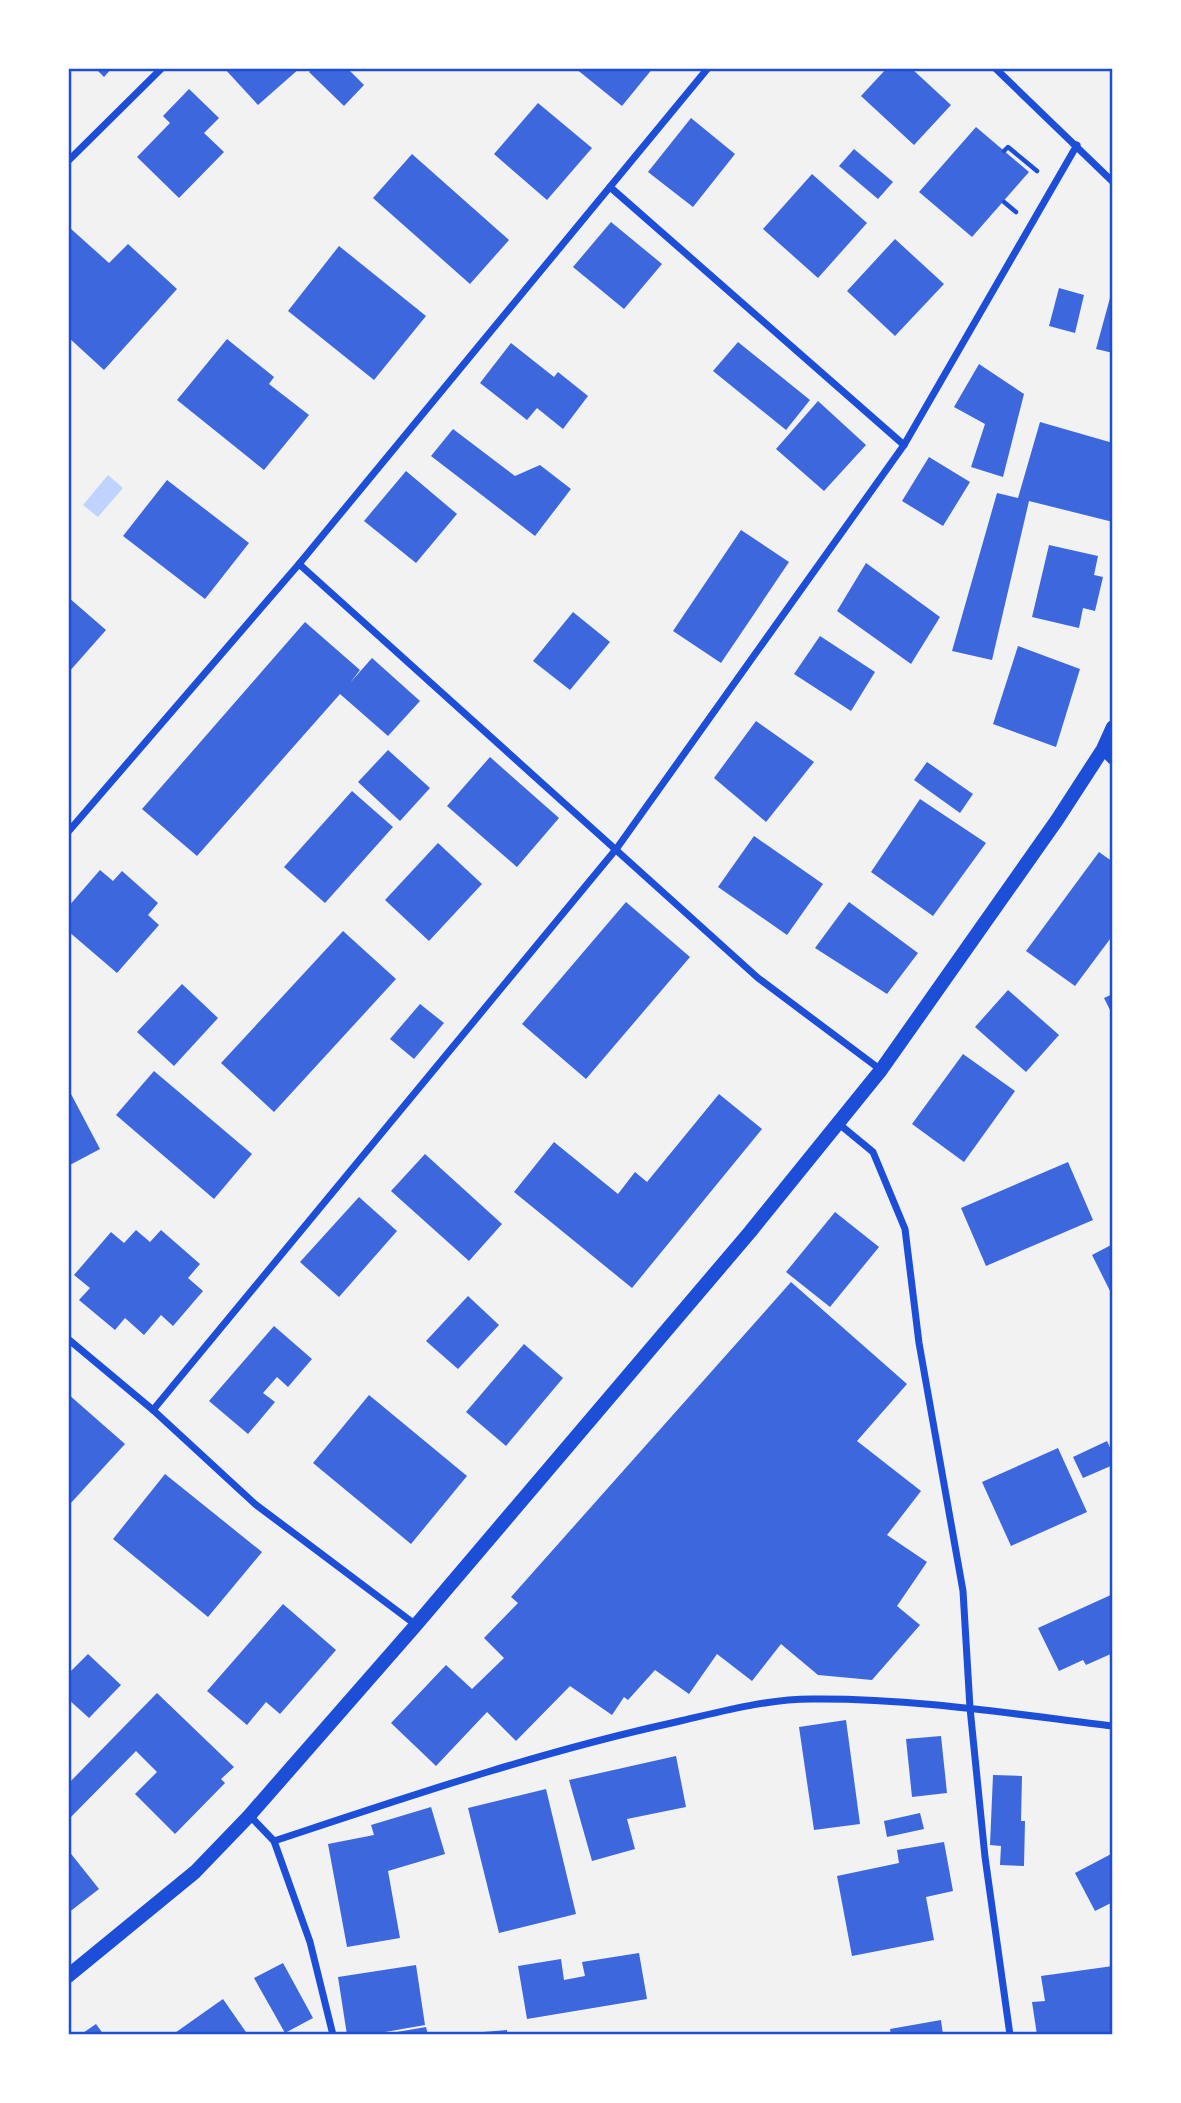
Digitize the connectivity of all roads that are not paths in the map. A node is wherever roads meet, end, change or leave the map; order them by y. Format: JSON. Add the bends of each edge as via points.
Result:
{"nodes":[{"id":1,"x":162,"y":68,"type":"edge"},
{"id":2,"x":708,"y":68,"type":"edge"},
{"id":3,"x":995,"y":68,"type":"edge"},
{"id":4,"x":1077,"y":145,"type":"junction"},
{"id":5,"x":68,"y":161,"type":"edge"},
{"id":6,"x":1113,"y":182,"type":"edge"},
{"id":7,"x":610,"y":187,"type":"junction"},
{"id":8,"x":904,"y":444,"type":"junction"},
{"id":9,"x":299,"y":564,"type":"junction"},
{"id":10,"x":1113,"y":727,"type":"edge"},
{"id":11,"x":1108,"y":754,"type":"edge"},
{"id":12,"x":68,"y":832,"type":"edge"},
{"id":13,"x":617,"y":848,"type":"junction"},
{"id":14,"x":881,"y":1070,"type":"junction"},
{"id":15,"x":839,"y":1124,"type":"junction"},
{"id":16,"x":68,"y":1339,"type":"edge"},
{"id":17,"x":153,"y":1410,"type":"junction"},
{"id":18,"x":416,"y":1625,"type":"junction"},
{"id":19,"x":970,"y":1708,"type":"junction"},
{"id":20,"x":1113,"y":1726,"type":"edge"},
{"id":21,"x":249,"y":1816,"type":"junction"},
{"id":22,"x":274,"y":1841,"type":"junction"},
{"id":23,"x":68,"y":1976,"type":"edge"},
{"id":24,"x":333,"y":2035,"type":"edge"},
{"id":25,"x":1010,"y":2035,"type":"edge"}],
"edges":[{"from":1,"to":5,"type":"street"},
{"from":2,"to":7,"type":"street"},
{"from":3,"to":4,"type":"street"},
{"from":4,"to":6,"type":"street"},
{"from":4,"to":8,"type":"street"},
{"from":7,"to":8,"type":"street"},
{"from":7,"to":9,"type":"street"},
{"from":8,"to":13,"type":"street"},
{"from":9,"to":12,"type":"street"},
{"from":9,"to":13,"type":"street"},
{"from":10,"to":11,"type":"main road"},
{"from":11,"to":14,"type":"main road"},
{"from":13,"to":14,"type":"street","via":[[761,981]]},
{"from":13,"to":17,"type":"street"},
{"from":14,"to":15,"type":"main road"},
{"from":15,"to":18,"type":"main road"},
{"from":15,"to":19,"type":"street","via":[[873,1152],[905,1228],[919,1343],[963,1591]]},
{"from":16,"to":17,"type":"street"},
{"from":17,"to":18,"type":"street","via":[[256,1504]]},
{"from":18,"to":21,"type":"main road"},
{"from":19,"to":20,"type":"street"},
{"from":19,"to":22,"type":"street","via":[[811,1699],[760,1704],[594,1740]]},
{"from":19,"to":25,"type":"street"},
{"from":21,"to":22,"type":"street"},
{"from":21,"to":23,"type":"main road","via":[[186,1880]]},
{"from":22,"to":24,"type":"street","via":[[310,1942]]}]}
